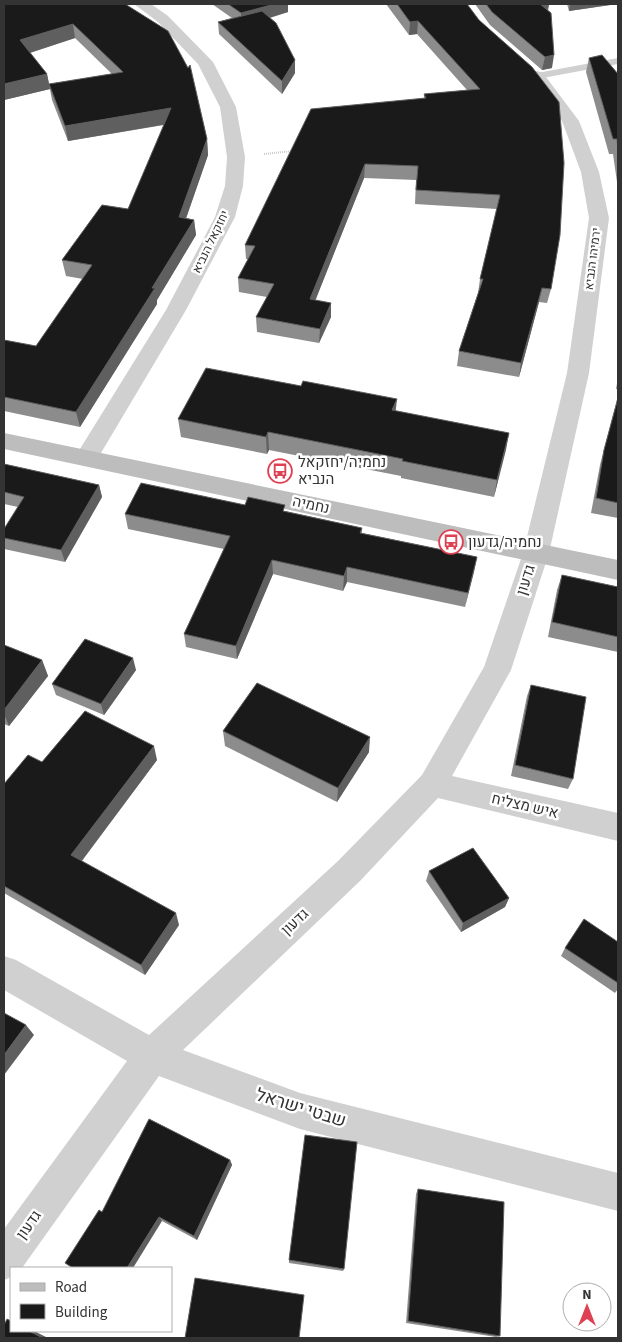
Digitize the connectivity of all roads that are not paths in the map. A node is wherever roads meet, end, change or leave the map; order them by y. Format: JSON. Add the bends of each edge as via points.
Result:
{"nodes":[{"id":1,"x":141,"y":4,"type":"edge"},
{"id":2,"x":618,"y":60,"type":"edge"},
{"id":3,"x":530,"y":70,"type":"joint"},
{"id":4,"x":4,"y":441,"type":"edge"},
{"id":5,"x":87,"y":457,"type":"junction"},
{"id":6,"x":536,"y":553,"type":"junction"},
{"id":7,"x":618,"y":570,"type":"edge"},
{"id":8,"x":432,"y":784,"type":"junction"},
{"id":9,"x":618,"y":827,"type":"edge"},
{"id":10,"x":4,"y":972,"type":"edge"},
{"id":11,"x":152,"y":1056,"type":"junction"},
{"id":12,"x":618,"y":1192,"type":"edge"},
{"id":13,"x":4,"y":1261,"type":"edge"}],
"edges":[{"from":1,"to":5,"type":"street","name":"יחזקאל הנביא","via":[[163,19],[205,62],[228,108],[236,157],[234,186],[225,217],[176,310]]},
{"from":2,"to":3,"type":"lane"},
{"from":3,"to":6,"type":"street","name":"ירמיהו הנביא","via":[[570,122],[590,172],[599,218],[578,373]]},
{"from":4,"to":5,"type":"street","name":"נחמיה"},
{"from":5,"to":6,"type":"street","name":"נחמיה"},
{"from":6,"to":7,"type":"street","name":"נחמיה"},
{"from":6,"to":8,"type":"street","name":"גדעון","via":[[497,670]]},
{"from":8,"to":9,"type":"street","name":"איש מצליח"},
{"from":8,"to":11,"type":"street","name":"גדעון","via":[[349,870]]},
{"from":10,"to":11,"type":"street","name":"שבטי ישראל"},
{"from":11,"to":12,"type":"street","name":"שבטי ישראל","via":[[300,1111]]},
{"from":11,"to":13,"type":"street","name":"גדעון"}]}
